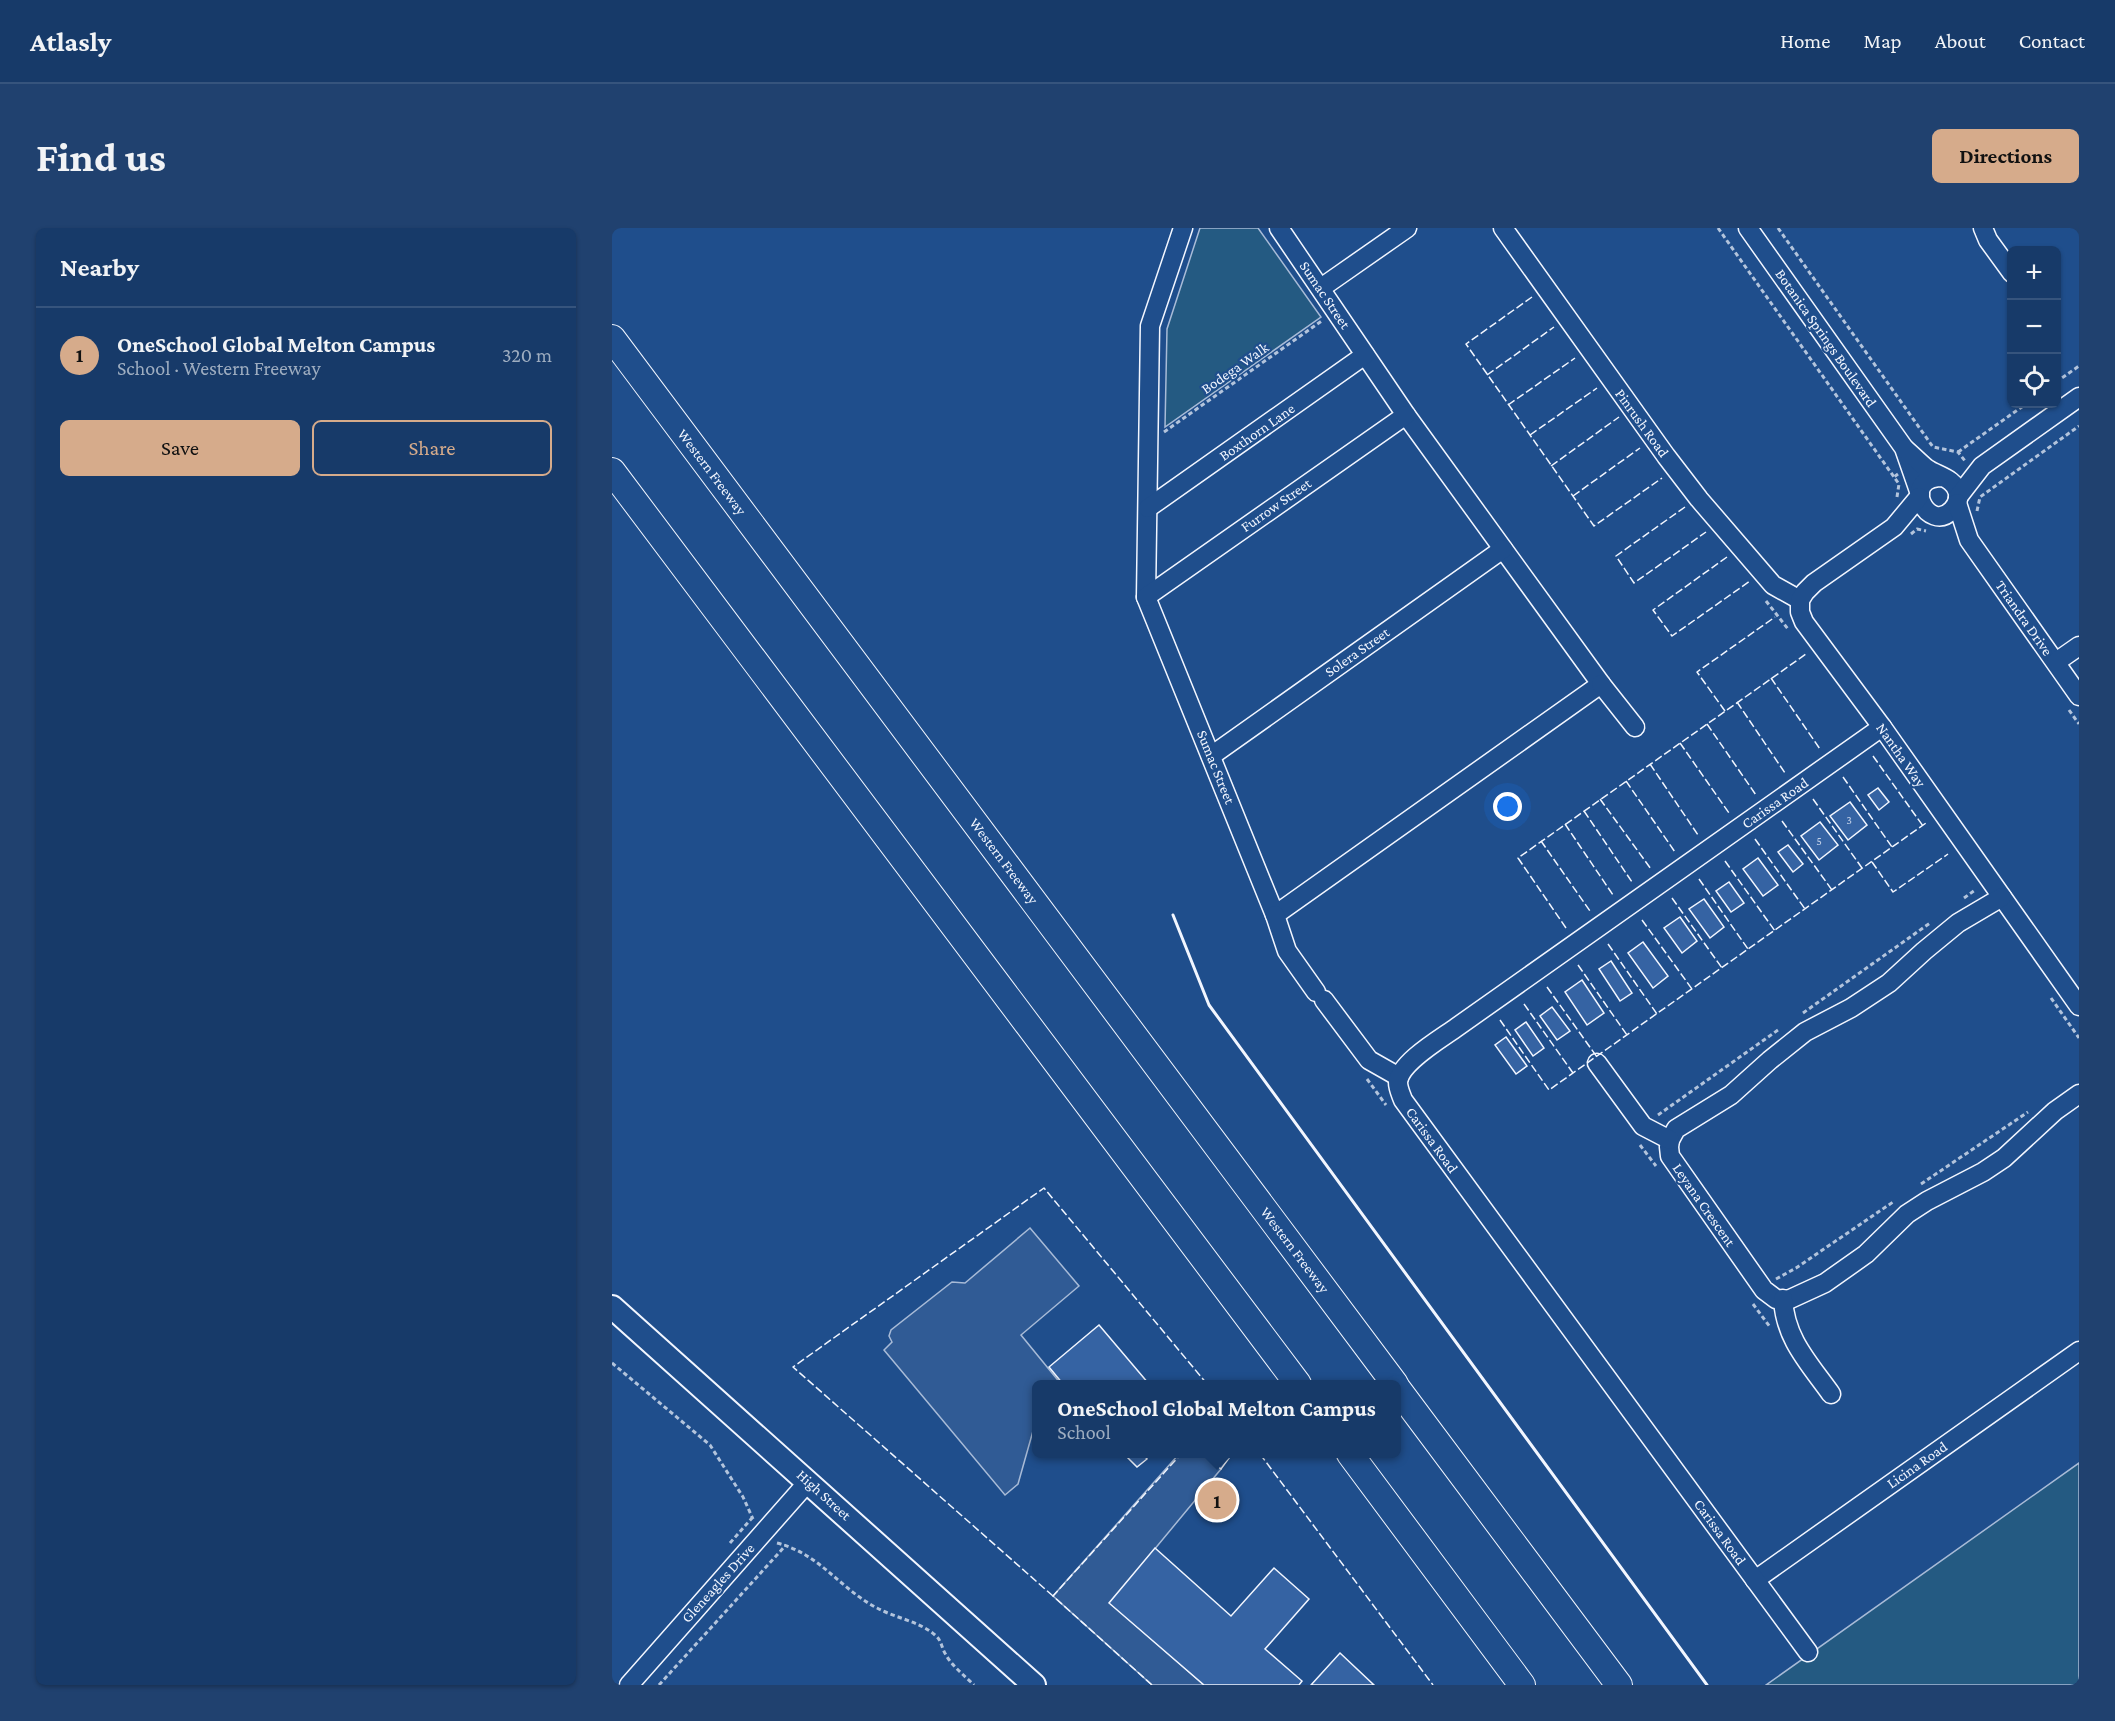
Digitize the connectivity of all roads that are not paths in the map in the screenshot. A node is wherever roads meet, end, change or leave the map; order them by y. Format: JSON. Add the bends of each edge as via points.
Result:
{"nodes":[{"id":1,"x":1183,"y":228,"type":"edge"},
{"id":2,"x":1279,"y":228,"type":"edge"},
{"id":3,"x":1407,"y":228,"type":"edge"},
{"id":4,"x":1503,"y":228,"type":"edge"},
{"id":5,"x":1748,"y":228,"type":"edge"},
{"id":6,"x":1983,"y":228,"type":"edge"},
{"id":7,"x":2007,"y":266,"type":"edge"},
{"id":8,"x":1321,"y":288,"type":"junction"},
{"id":9,"x":612,"y":338,"type":"edge"},
{"id":10,"x":1365,"y":355,"type":"junction"},
{"id":11,"x":2079,"y":397,"type":"edge"},
{"id":12,"x":1406,"y":415,"type":"junction"},
{"id":13,"x":1904,"y":448,"type":"junction"},
{"id":14,"x":1982,"y":466,"type":"junction"},
{"id":15,"x":612,"y":471,"type":"edge"},
{"id":16,"x":1944,"y":478,"type":"junction"},
{"id":17,"x":1919,"y":496,"type":"junction"},
{"id":18,"x":1958,"y":500,"type":"junction"},
{"id":19,"x":1148,"y":508,"type":"junction"},
{"id":20,"x":1936,"y":515,"type":"junction"},
{"id":21,"x":1894,"y":527,"type":"junction"},
{"id":22,"x":1969,"y":540,"type":"junction"},
{"id":23,"x":1503,"y":549,"type":"junction"},
{"id":24,"x":1146,"y":597,"type":"junction"},
{"id":25,"x":1800,"y":600,"type":"junction"},
{"id":26,"x":2079,"y":646,"type":"edge"},
{"id":27,"x":2056,"y":662,"type":"junction"},
{"id":28,"x":1601,"y":684,"type":"junction"},
{"id":29,"x":2079,"y":696,"type":"edge"},
{"id":30,"x":1635,"y":727,"type":"dead end"},
{"id":31,"x":1882,"y":728,"type":"junction"},
{"id":32,"x":1211,"y":756,"type":"junction"},
{"id":33,"x":2002,"y":897,"type":"junction"},
{"id":34,"x":1275,"y":915,"type":"junction"},
{"id":35,"x":2079,"y":1006,"type":"edge"},
{"id":36,"x":1598,"y":1063,"type":"dead end"},
{"id":37,"x":1399,"y":1077,"type":"junction"},
{"id":38,"x":2079,"y":1094,"type":"edge"},
{"id":39,"x":1670,"y":1140,"type":"junction"},
{"id":40,"x":1783,"y":1299,"type":"junction"},
{"id":41,"x":612,"y":1307,"type":"edge"},
{"id":42,"x":2079,"y":1351,"type":"edge"},
{"id":43,"x":1295,"y":1380,"type":"edge"},
{"id":44,"x":1392,"y":1380,"type":"edge"},
{"id":45,"x":1401,"y":1393,"type":"edge"},
{"id":46,"x":1831,"y":1394,"type":"dead end"},
{"id":47,"x":1353,"y":1458,"type":"edge"},
{"id":48,"x":808,"y":1482,"type":"junction"},
{"id":49,"x":1755,"y":1580,"type":"junction"},
{"id":50,"x":1808,"y":1652,"type":"dead end"},
{"id":51,"x":628,"y":1685,"type":"edge"},
{"id":52,"x":1034,"y":1685,"type":"edge"},
{"id":53,"x":1522,"y":1685,"type":"edge"},
{"id":54,"x":1619,"y":1685,"type":"edge"}],
"edges":[{"from":1,"to":19,"type":"street","name":"Sumac Street","via":[[1150,326]]},
{"from":2,"to":8,"type":"street","name":"Sumac Street"},
{"from":3,"to":8,"type":"street"},
{"from":4,"to":25,"type":"street","name":"Pinrush Road","via":[[1699,499],[1773,585]]},
{"from":5,"to":13,"type":"street","name":"Botanica Springs Boulevard"},
{"from":6,"to":7,"type":"street"},
{"from":8,"to":10,"type":"street","name":"Sumac Street"},
{"from":9,"to":44,"type":"highway","name":"Western Freeway"},
{"from":10,"to":12,"type":"street","name":"Sumac Street"},
{"from":10,"to":19,"type":"street","name":"Boxthorn Lane"},
{"from":11,"to":14,"type":"street"},
{"from":12,"to":23,"type":"street","name":"Sumac Street"},
{"from":12,"to":24,"type":"street","name":"Furrow Street"},
{"from":13,"to":16,"type":"street","name":"Botanica Springs Boulevard"},
{"from":13,"to":17,"type":"street","name":"Botanica Springs Boulevard"},
{"from":14,"to":16,"type":"street"},
{"from":14,"to":18,"type":"street"},
{"from":15,"to":43,"type":"highway"},
{"from":16,"to":17,"type":"street","via":[[1928,480]]},
{"from":16,"to":18,"type":"street","via":[[1954,484]]},
{"from":17,"to":20,"type":"street","via":[[1923,508]]},
{"from":17,"to":21,"type":"street"},
{"from":18,"to":20,"type":"street","via":[[1949,513]]},
{"from":18,"to":22,"type":"street","name":"Triandra Drive"},
{"from":19,"to":24,"type":"street","name":"Sumac Street"},
{"from":20,"to":21,"type":"street"},
{"from":20,"to":22,"type":"street","name":"Triandra Drive"},
{"from":21,"to":25,"type":"street","via":[[1814,583]]},
{"from":22,"to":27,"type":"street","name":"Triandra Drive"},
{"from":23,"to":28,"type":"street","name":"Sumac Street"},
{"from":23,"to":32,"type":"street","name":"Solera Street"},
{"from":24,"to":32,"type":"street","name":"Sumac Street"},
{"from":25,"to":31,"type":"street","name":"Nantha Way","via":[[1804,622]]},
{"from":26,"to":27,"type":"street"},
{"from":27,"to":29,"type":"street","name":"Triandra Drive"},
{"from":28,"to":30,"type":"street","name":"Sumac Street"},
{"from":28,"to":34,"type":"street"},
{"from":31,"to":33,"type":"street","name":"Nantha Way"},
{"from":31,"to":37,"type":"street","name":"Carissa Road","via":[[1457,1027],[1408,1063]]},
{"from":32,"to":34,"type":"street","name":"Sumac Street"},
{"from":33,"to":35,"type":"street","name":"Nantha Way"},
{"from":33,"to":39,"type":"street","via":[[1958,923],[1869,997],[1787,1045],[1731,1095],[1676,1129]]},
{"from":34,"to":37,"type":"street","name":"Sumac Street","via":[[1287,951],[1363,1053]]},
{"from":36,"to":39,"type":"street","via":[[1643,1126]]},
{"from":37,"to":49,"type":"street","name":"Carissa Road","via":[[1403,1100]]},
{"from":38,"to":40,"type":"street","via":[[2004,1158],[1907,1214],[1847,1269],[1797,1297]]},
{"from":39,"to":40,"type":"street","name":"Leyana Crescent","via":[[1670,1156],[1677,1168],[1755,1279],[1771,1296]]},
{"from":40,"to":46,"type":"street","via":[[1790,1335]]},
{"from":41,"to":48,"type":"main road","name":"High Street"},
{"from":42,"to":49,"type":"street","name":"Licina Road"},
{"from":45,"to":54,"type":"highway","name":"Western Freeway"},
{"from":47,"to":53,"type":"highway"},
{"from":48,"to":51,"type":"street","name":"Gleneagles Drive"},
{"from":48,"to":52,"type":"main road","name":"High Street"},
{"from":49,"to":50,"type":"street","name":"Carissa Road"}]}
